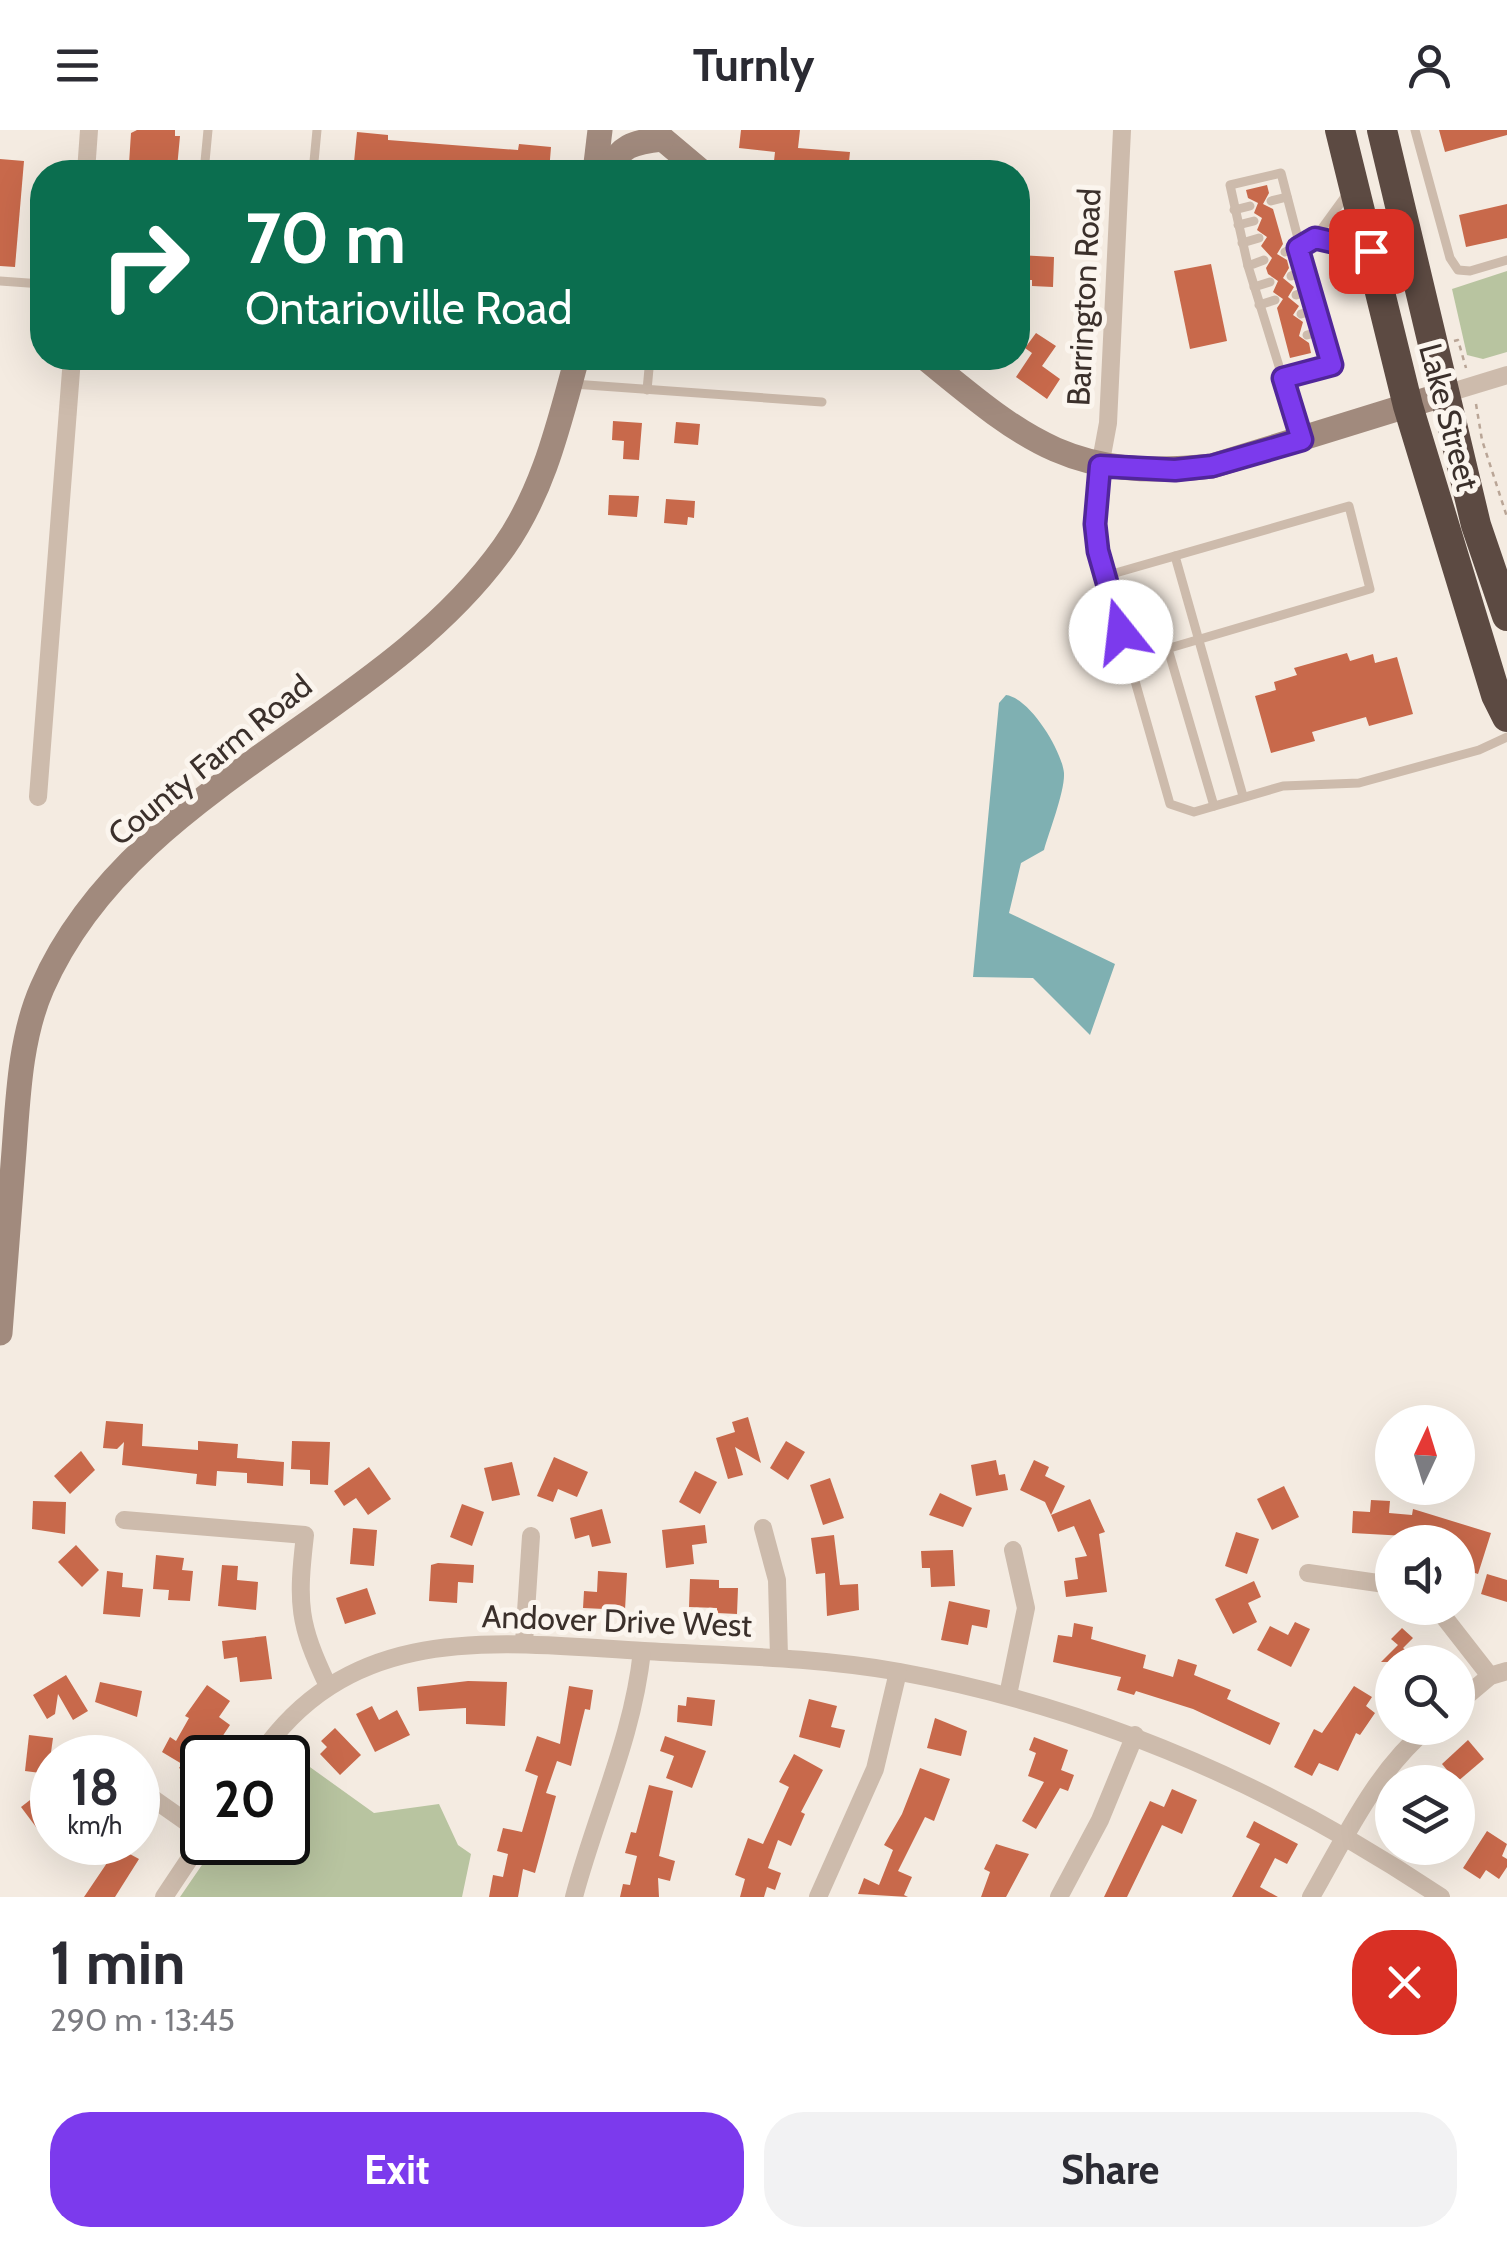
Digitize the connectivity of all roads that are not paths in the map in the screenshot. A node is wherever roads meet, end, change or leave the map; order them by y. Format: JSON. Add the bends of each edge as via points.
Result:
{"nodes":[{"id":1,"x":89,"y":130,"type":"edge"},
{"id":2,"x":208,"y":130,"type":"edge"},
{"id":3,"x":318,"y":130,"type":"edge"},
{"id":4,"x":600,"y":130,"type":"edge"},
{"id":5,"x":1122,"y":130,"type":"edge"},
{"id":6,"x":1340,"y":130,"type":"edge"},
{"id":7,"x":1382,"y":130,"type":"edge"},
{"id":8,"x":1415,"y":130,"type":"edge"},
{"id":9,"x":664,"y":136,"type":"edge"},
{"id":10,"x":87,"y":160,"type":"edge"},
{"id":11,"x":205,"y":160,"type":"edge"},
{"id":12,"x":315,"y":160,"type":"edge"},
{"id":13,"x":596,"y":160,"type":"edge"},
{"id":14,"x":613,"y":160,"type":"edge"},
{"id":15,"x":689,"y":160,"type":"edge"},
{"id":16,"x":1355,"y":184,"type":"junction"},
{"id":17,"x":1286,"y":196,"type":"junction"},
{"id":18,"x":1271,"y":201,"type":"dead end"},
{"id":19,"x":1250,"y":206,"type":"dead end"},
{"id":20,"x":1234,"y":210,"type":"junction"},
{"id":21,"x":1290,"y":212,"type":"junction"},
{"id":22,"x":1275,"y":216,"type":"dead end"},
{"id":23,"x":1254,"y":221,"type":"dead end"},
{"id":24,"x":1238,"y":225,"type":"junction"},
{"id":25,"x":1294,"y":228,"type":"junction"},
{"id":26,"x":1279,"y":232,"type":"dead end"},
{"id":27,"x":1258,"y":238,"type":"dead end"},
{"id":28,"x":1315,"y":238,"type":"junction"},
{"id":29,"x":1242,"y":243,"type":"junction"},
{"id":30,"x":1298,"y":248,"type":"junction"},
{"id":31,"x":1371,"y":251,"type":"junction"},
{"id":32,"x":1285,"y":252,"type":"dead end"},
{"id":33,"x":1264,"y":260,"type":"dead end"},
{"id":34,"x":1507,"y":260,"type":"edge"},
{"id":35,"x":1248,"y":266,"type":"junction"},
{"id":36,"x":1306,"y":270,"type":"junction"},
{"id":37,"x":1291,"y":276,"type":"dead end"},
{"id":38,"x":0,"y":281,"type":"edge"},
{"id":39,"x":1270,"y":282,"type":"dead end"},
{"id":40,"x":30,"y":283,"type":"edge"},
{"id":41,"x":1254,"y":287,"type":"junction"},
{"id":42,"x":1311,"y":290,"type":"junction"},
{"id":43,"x":1296,"y":295,"type":"dead end"},
{"id":44,"x":1275,"y":300,"type":"dead end"},
{"id":45,"x":1259,"y":305,"type":"junction"},
{"id":46,"x":1316,"y":309,"type":"junction"},
{"id":47,"x":1301,"y":314,"type":"dead end"},
{"id":48,"x":1280,"y":320,"type":"dead end"},
{"id":49,"x":1265,"y":324,"type":"junction"},
{"id":50,"x":1322,"y":332,"type":"junction"},
{"id":51,"x":1307,"y":336,"type":"dead end"},
{"id":52,"x":1286,"y":342,"type":"dead end"},
{"id":53,"x":1270,"y":346,"type":"junction"},
{"id":54,"x":71,"y":370,"type":"edge"},
{"id":55,"x":574,"y":370,"type":"edge"},
{"id":56,"x":649,"y":370,"type":"edge"},
{"id":57,"x":941,"y":370,"type":"edge"},
{"id":58,"x":1507,"y":375,"type":"edge"},
{"id":59,"x":1283,"y":378,"type":"junction"},
{"id":60,"x":571,"y":384,"type":"junction"},
{"id":61,"x":647,"y":390,"type":"junction"},
{"id":62,"x":1445,"y":394,"type":"junction"},
{"id":63,"x":822,"y":402,"type":"dead end"},
{"id":64,"x":1408,"y":406,"type":"junction"},
{"id":65,"x":1302,"y":440,"type":"junction"},
{"id":66,"x":1100,"y":466,"type":"junction"},
{"id":67,"x":1175,"y":556,"type":"junction"},
{"id":68,"x":1105,"y":576,"type":"junction"},
{"id":69,"x":1507,"y":616,"type":"edge"},
{"id":70,"x":1199,"y":640,"type":"junction"},
{"id":71,"x":1168,"y":649,"type":"junction"},
{"id":72,"x":1129,"y":660,"type":"junction"},
{"id":73,"x":1507,"y":717,"type":"edge"},
{"id":74,"x":1507,"y":736,"type":"edge"},
{"id":75,"x":1243,"y":796,"type":"junction"},
{"id":76,"x":38,"y":797,"type":"dead end"},
{"id":77,"x":1214,"y":806,"type":"junction"},
{"id":78,"x":0,"y":1332,"type":"edge"},
{"id":79,"x":124,"y":1520,"type":"dead end"},
{"id":80,"x":762,"y":1528,"type":"dead end"},
{"id":81,"x":531,"y":1536,"type":"dead end"},
{"id":82,"x":1013,"y":1550,"type":"dead end"},
{"id":83,"x":1308,"y":1573,"type":"dead end"},
{"id":84,"x":1375,"y":1583,"type":"edge"},
{"id":85,"x":1453,"y":1625,"type":"edge"},
{"id":86,"x":524,"y":1642,"type":"junction"},
{"id":87,"x":642,"y":1651,"type":"junction"},
{"id":88,"x":779,"y":1657,"type":"junction"},
{"id":89,"x":898,"y":1672,"type":"junction"},
{"id":90,"x":1498,"y":1674,"type":"edge"},
{"id":91,"x":328,"y":1686,"type":"junction"},
{"id":92,"x":1475,"y":1691,"type":"edge"},
{"id":93,"x":1008,"y":1695,"type":"junction"},
{"id":94,"x":276,"y":1735,"type":"edge"},
{"id":95,"x":1135,"y":1735,"type":"junction"},
{"id":96,"x":1407,"y":1745,"type":"edge"},
{"id":97,"x":1346,"y":1837,"type":"junction"},
{"id":98,"x":184,"y":1865,"type":"edge"},
{"id":99,"x":164,"y":1897,"type":"edge"},
{"id":100,"x":574,"y":1897,"type":"edge"},
{"id":101,"x":818,"y":1897,"type":"edge"},
{"id":102,"x":1059,"y":1897,"type":"edge"},
{"id":103,"x":1311,"y":1897,"type":"edge"},
{"id":104,"x":1441,"y":1897,"type":"edge"}],
"edges":[{"from":1,"to":10,"type":"street"},
{"from":2,"to":11,"type":"lane"},
{"from":3,"to":12,"type":"lane"},
{"from":4,"to":13,"type":"main road"},
{"from":5,"to":66,"type":"street","name":"Barrington Road","via":[[1108,424]]},
{"from":6,"to":16,"type":"highway","name":"Lake Street"},
{"from":7,"to":62,"type":"highway","name":"Lake Street"},
{"from":8,"to":34,"type":"lane","via":[[1458,270]]},
{"from":9,"to":14,"type":"main road","via":[[630,144]]},
{"from":9,"to":15,"type":"main road"},
{"from":16,"to":28,"type":"lane"},
{"from":16,"to":31,"type":"highway","name":"Lake Street"},
{"from":17,"to":18,"type":"lane"},
{"from":17,"to":20,"type":"lane","via":[[1281,173],[1230,185]]},
{"from":17,"to":21,"type":"lane"},
{"from":19,"to":20,"type":"lane"},
{"from":20,"to":24,"type":"lane"},
{"from":21,"to":22,"type":"lane"},
{"from":21,"to":25,"type":"lane"},
{"from":23,"to":24,"type":"lane"},
{"from":24,"to":29,"type":"lane"},
{"from":25,"to":26,"type":"lane"},
{"from":25,"to":30,"type":"lane"},
{"from":27,"to":29,"type":"lane"},
{"from":28,"to":30,"type":"lane"},
{"from":28,"to":31,"type":"lane"},
{"from":29,"to":35,"type":"lane"},
{"from":30,"to":32,"type":"lane"},
{"from":30,"to":36,"type":"lane"},
{"from":31,"to":64,"type":"highway","name":"Lake Street"},
{"from":33,"to":35,"type":"lane"},
{"from":35,"to":41,"type":"lane"},
{"from":36,"to":37,"type":"lane"},
{"from":36,"to":42,"type":"lane"},
{"from":38,"to":40,"type":"lane"},
{"from":39,"to":41,"type":"lane"},
{"from":41,"to":45,"type":"lane"},
{"from":42,"to":43,"type":"lane"},
{"from":42,"to":46,"type":"lane"},
{"from":44,"to":45,"type":"lane"},
{"from":45,"to":49,"type":"lane"},
{"from":46,"to":47,"type":"lane"},
{"from":46,"to":50,"type":"lane"},
{"from":48,"to":49,"type":"lane"},
{"from":49,"to":53,"type":"lane"},
{"from":50,"to":51,"type":"lane"},
{"from":50,"to":59,"type":"lane","via":[[1332,365]]},
{"from":52,"to":53,"type":"lane"},
{"from":53,"to":59,"type":"lane"},
{"from":54,"to":76,"type":"street"},
{"from":55,"to":60,"type":"main road","name":"County Farm Road"},
{"from":56,"to":61,"type":"lane"},
{"from":57,"to":66,"type":"main road","via":[[1040,446]]},
{"from":58,"to":62,"type":"street"},
{"from":59,"to":65,"type":"lane"},
{"from":60,"to":61,"type":"lane"},
{"from":60,"to":78,"type":"main road","name":"County Farm Road","via":[[551,452],[518,526],[469,590],[432,627],[158,836],[92,905],[48,976],[18,1092]]},
{"from":61,"to":63,"type":"lane"},
{"from":62,"to":64,"type":"main road"},
{"from":62,"to":69,"type":"highway","name":"Lake Street","via":[[1476,525]]},
{"from":64,"to":65,"type":"main road"},
{"from":64,"to":73,"type":"highway","name":"Lake Street"},
{"from":65,"to":66,"type":"main road","via":[[1212,466]]},
{"from":66,"to":68,"type":"lane","via":[[1095,524]]},
{"from":67,"to":68,"type":"lane"},
{"from":67,"to":70,"type":"lane"},
{"from":67,"to":70,"type":"lane","via":[[1349,506],[1370,590]]},
{"from":68,"to":72,"type":"lane"},
{"from":70,"to":71,"type":"lane"},
{"from":70,"to":75,"type":"lane"},
{"from":71,"to":72,"type":"lane"},
{"from":71,"to":77,"type":"lane"},
{"from":72,"to":77,"type":"lane","via":[[1170,804],[1194,812]]},
{"from":74,"to":75,"type":"lane","via":[[1360,784],[1283,786]]},
{"from":75,"to":77,"type":"lane"},
{"from":79,"to":91,"type":"street","via":[[305,1535],[300,1617]]},
{"from":80,"to":88,"type":"street","via":[[777,1580]]},
{"from":81,"to":86,"type":"street"},
{"from":82,"to":93,"type":"street","via":[[1026,1608]]},
{"from":83,"to":84,"type":"street"},
{"from":85,"to":90,"type":"street"},
{"from":86,"to":87,"type":"street","name":"Andover Drive West"},
{"from":86,"to":91,"type":"street","name":"Andover Drive West","via":[[422,1649]]},
{"from":87,"to":88,"type":"street","name":"Andover Drive West"},
{"from":87,"to":100,"type":"street","via":[[633,1717]]},
{"from":88,"to":89,"type":"street","name":"Andover Drive West"},
{"from":89,"to":93,"type":"street","name":"Andover Drive West"},
{"from":89,"to":101,"type":"street","via":[[876,1770]]},
{"from":90,"to":92,"type":"street"},
{"from":91,"to":94,"type":"street","name":"Andover Drive West"},
{"from":93,"to":95,"type":"street","name":"Andover Drive West"},
{"from":95,"to":97,"type":"street","name":"Andover Drive West","via":[[1234,1777]]},
{"from":95,"to":102,"type":"street"},
{"from":96,"to":97,"type":"street"},
{"from":97,"to":103,"type":"street"},
{"from":97,"to":104,"type":"street","name":"Andover Drive West"},
{"from":98,"to":99,"type":"street"}]}
